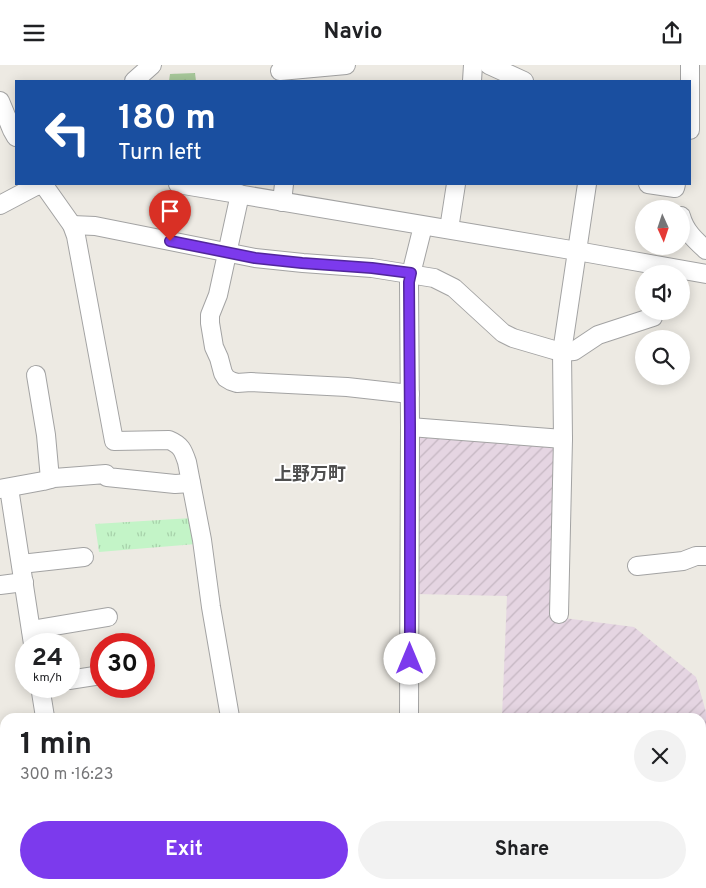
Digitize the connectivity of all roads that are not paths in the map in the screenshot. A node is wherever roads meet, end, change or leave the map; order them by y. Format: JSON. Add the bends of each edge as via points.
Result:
{"nodes":[{"id":1,"x":152,"y":65,"type":"edge"},
{"id":2,"x":346,"y":65,"type":"edge"},
{"id":3,"x":473,"y":65,"type":"edge"},
{"id":4,"x":489,"y":65,"type":"edge"},
{"id":5,"x":690,"y":65,"type":"edge"},
{"id":6,"x":280,"y":72,"type":"edge"},
{"id":7,"x":135,"y":80,"type":"edge"},
{"id":8,"x":472,"y":80,"type":"edge"},
{"id":9,"x":522,"y":80,"type":"edge"},
{"id":10,"x":690,"y":80,"type":"edge"},
{"id":11,"x":0,"y":101,"type":"edge"},
{"id":12,"x":15,"y":135,"type":"edge"},
{"id":13,"x":40,"y":185,"type":"edge"},
{"id":14,"x":44,"y":185,"type":"edge"},
{"id":15,"x":184,"y":185,"type":"edge"},
{"id":16,"x":284,"y":185,"type":"edge"},
{"id":17,"x":456,"y":185,"type":"edge"},
{"id":18,"x":587,"y":185,"type":"edge"},
{"id":19,"x":662,"y":185,"type":"edge"},
{"id":20,"x":676,"y":186,"type":"edge"},
{"id":21,"x":240,"y":194,"type":"junction"},
{"id":22,"x":678,"y":200,"type":"edge"},
{"id":23,"x":282,"y":202,"type":"junction"},
{"id":24,"x":0,"y":205,"type":"edge"},
{"id":25,"x":72,"y":225,"type":"junction"},
{"id":26,"x":423,"y":226,"type":"junction"},
{"id":27,"x":449,"y":229,"type":"junction"},
{"id":28,"x":690,"y":234,"type":"edge"},
{"id":29,"x":706,"y":250,"type":"edge"},
{"id":30,"x":577,"y":251,"type":"junction"},
{"id":31,"x":226,"y":252,"type":"junction"},
{"id":32,"x":640,"y":265,"type":"edge"},
{"id":33,"x":411,"y":273,"type":"junction"},
{"id":34,"x":690,"y":273,"type":"edge"},
{"id":35,"x":706,"y":274,"type":"edge"},
{"id":36,"x":643,"y":320,"type":"edge"},
{"id":37,"x":562,"y":352,"type":"junction"},
{"id":38,"x":36,"y":375,"type":"dead end"},
{"id":39,"x":410,"y":394,"type":"junction"},
{"id":40,"x":410,"y":427,"type":"junction"},
{"id":41,"x":563,"y":439,"type":"junction"},
{"id":42,"x":50,"y":479,"type":"junction"},
{"id":43,"x":191,"y":483,"type":"junction"},
{"id":44,"x":4,"y":489,"type":"edge"},
{"id":45,"x":706,"y":556,"type":"edge"},
{"id":46,"x":84,"y":557,"type":"dead end"},
{"id":47,"x":21,"y":564,"type":"junction"},
{"id":48,"x":637,"y":565,"type":"dead end"},
{"id":49,"x":24,"y":581,"type":"junction"},
{"id":50,"x":0,"y":585,"type":"edge"},
{"id":51,"x":559,"y":614,"type":"dead end"},
{"id":52,"x":108,"y":617,"type":"dead end"},
{"id":53,"x":31,"y":633,"type":"edge"},
{"id":54,"x":47,"y":633,"type":"edge"},
{"id":55,"x":42,"y":698,"type":"edge"},
{"id":56,"x":44,"y":713,"type":"edge"},
{"id":57,"x":229,"y":713,"type":"edge"},
{"id":58,"x":409,"y":713,"type":"edge"}],
"edges":[{"from":1,"to":7,"type":"street"},
{"from":2,"to":6,"type":"street"},
{"from":3,"to":8,"type":"street"},
{"from":4,"to":9,"type":"street"},
{"from":5,"to":10,"type":"street"},
{"from":11,"to":12,"type":"street"},
{"from":13,"to":24,"type":"street"},
{"from":14,"to":25,"type":"street"},
{"from":15,"to":21,"type":"street"},
{"from":16,"to":23,"type":"street"},
{"from":17,"to":27,"type":"street"},
{"from":18,"to":30,"type":"street"},
{"from":19,"to":20,"type":"street"},
{"from":20,"to":22,"type":"street"},
{"from":21,"to":23,"type":"street"},
{"from":21,"to":31,"type":"street"},
{"from":23,"to":26,"type":"street"},
{"from":25,"to":31,"type":"street","via":[[95,226]]},
{"from":25,"to":43,"type":"street","via":[[114,441],[169,440],[175,443],[183,450]]},
{"from":26,"to":27,"type":"street"},
{"from":26,"to":33,"type":"street"},
{"from":27,"to":30,"type":"street"},
{"from":28,"to":29,"type":"street"},
{"from":30,"to":32,"type":"street"},
{"from":30,"to":37,"type":"street"},
{"from":31,"to":33,"type":"street","via":[[255,258]]},
{"from":31,"to":39,"type":"street","via":[[210,323],[214,347],[226,378],[237,383],[347,387]]},
{"from":33,"to":37,"type":"street","via":[[434,278],[454,288],[503,333]]},
{"from":33,"to":39,"type":"street"},
{"from":34,"to":35,"type":"street"},
{"from":36,"to":37,"type":"street","via":[[598,335],[574,351]]},
{"from":37,"to":41,"type":"street"},
{"from":38,"to":42,"type":"street"},
{"from":39,"to":40,"type":"street"},
{"from":40,"to":41,"type":"street"},
{"from":40,"to":58,"type":"street"},
{"from":41,"to":51,"type":"street"},
{"from":42,"to":43,"type":"street","via":[[106,474],[107,477]]},
{"from":42,"to":44,"type":"street"},
{"from":43,"to":57,"type":"street"},
{"from":44,"to":47,"type":"street"},
{"from":45,"to":48,"type":"street"},
{"from":46,"to":47,"type":"street"},
{"from":47,"to":49,"type":"street"},
{"from":49,"to":50,"type":"street"},
{"from":49,"to":53,"type":"street"},
{"from":52,"to":54,"type":"street"},
{"from":55,"to":56,"type":"street"}]}
